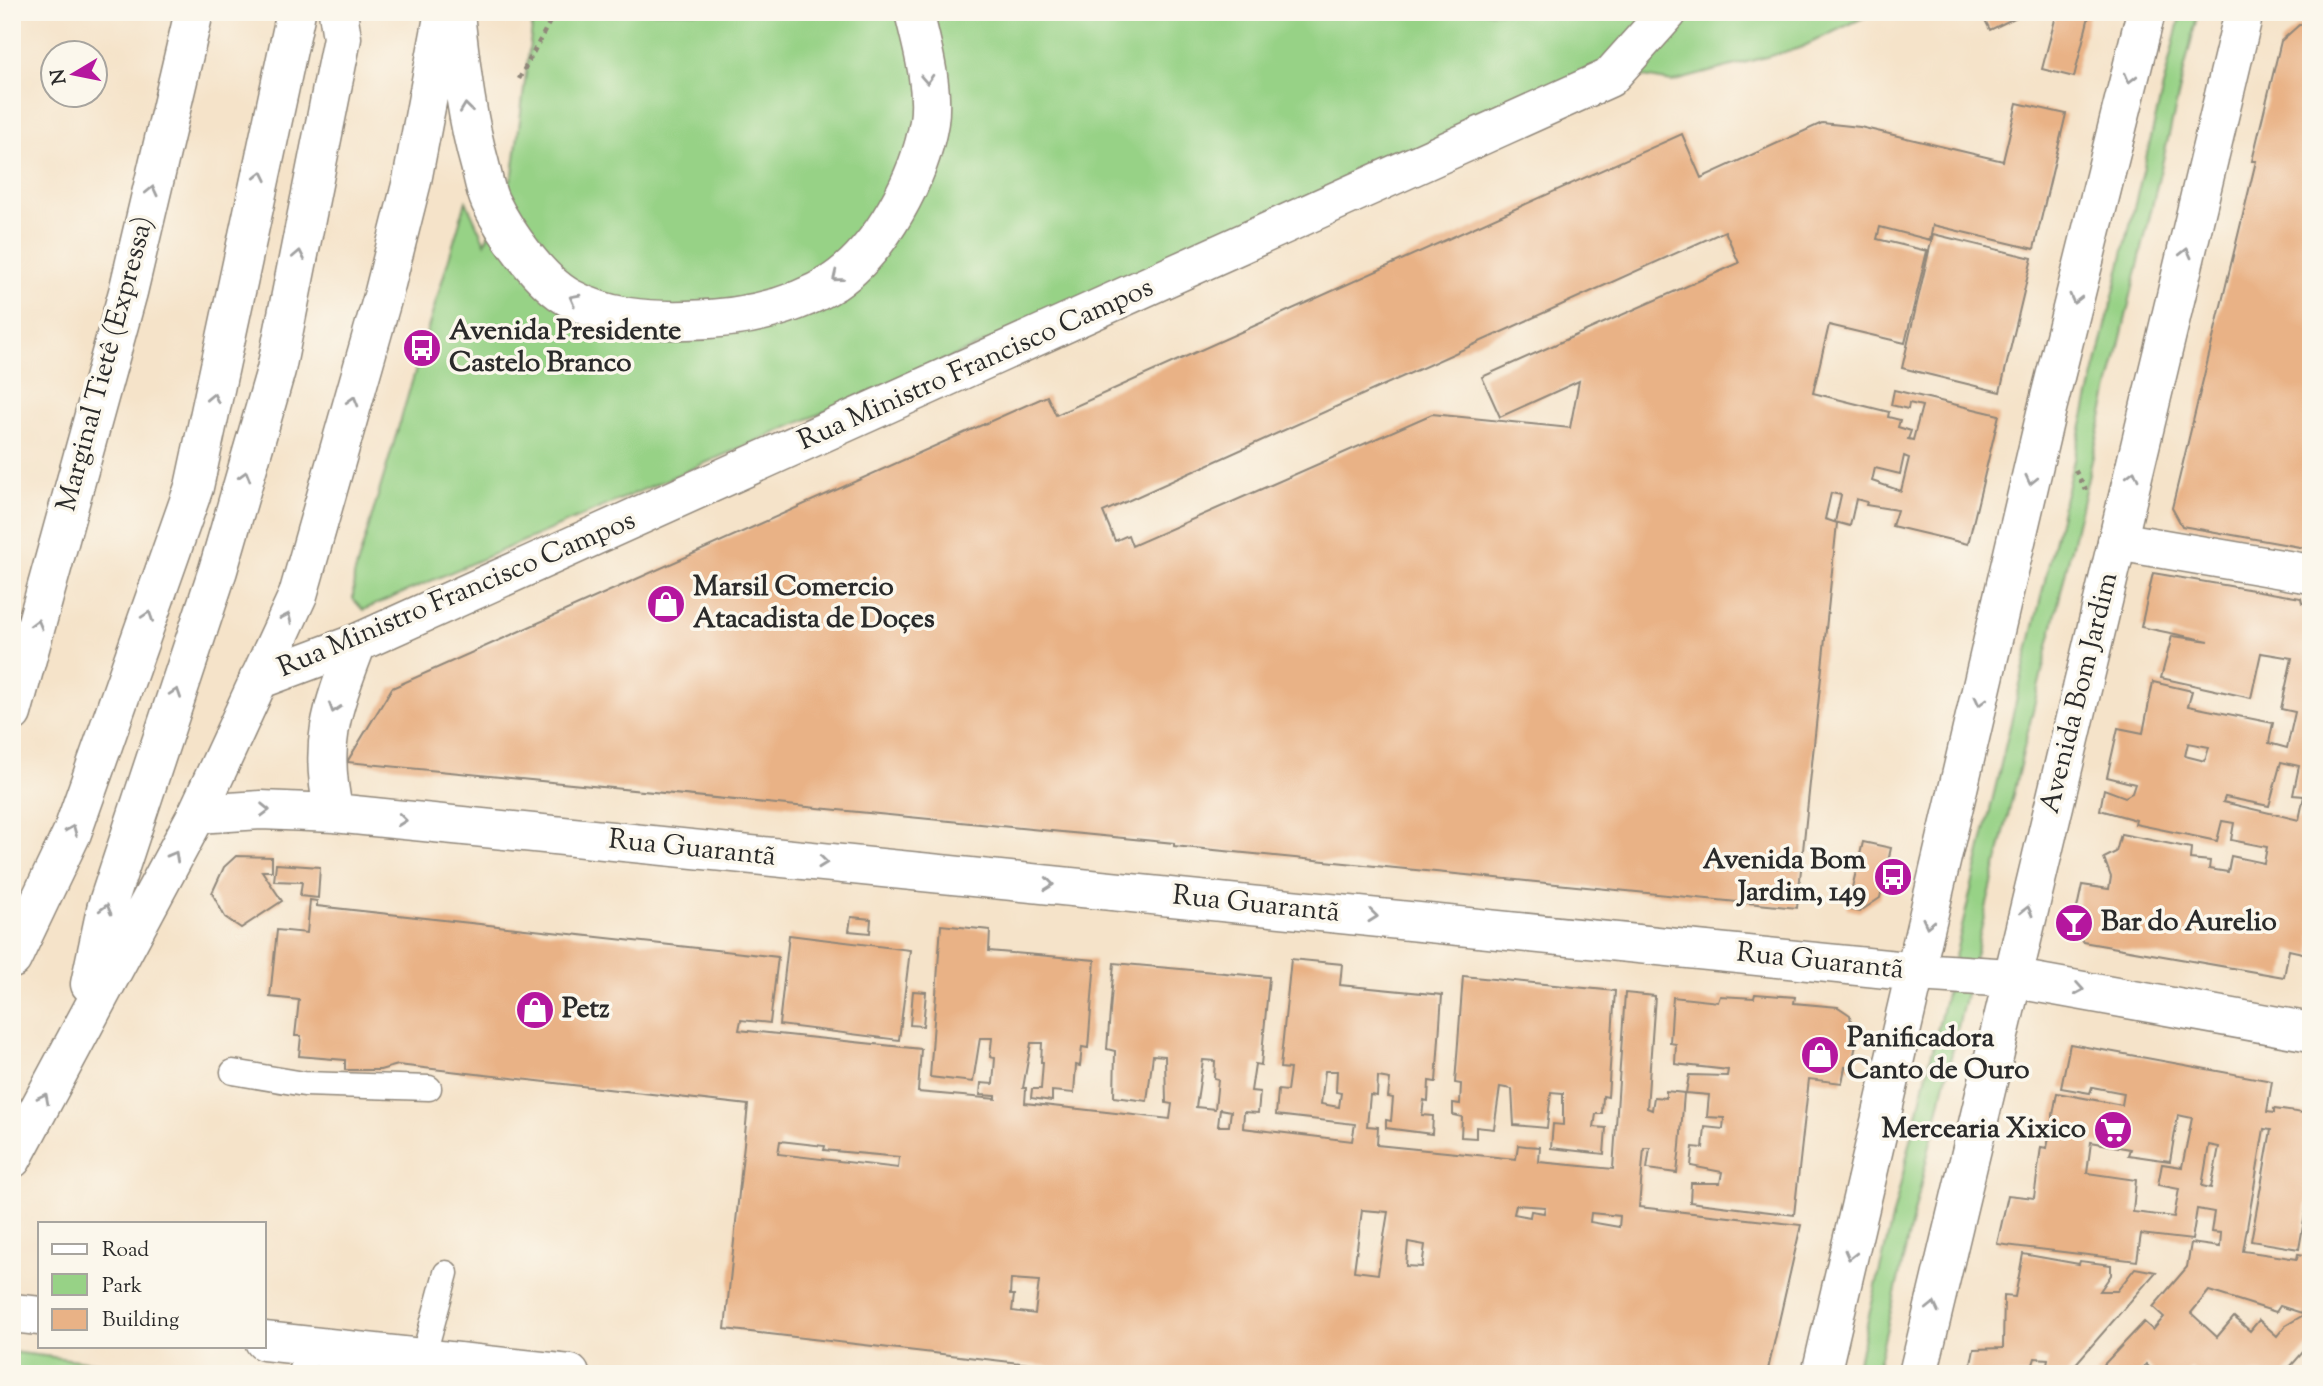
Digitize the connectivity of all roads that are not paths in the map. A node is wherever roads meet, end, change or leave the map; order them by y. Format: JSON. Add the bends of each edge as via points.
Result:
{"nodes":[{"id":1,"x":194,"y":12,"type":"edge"},
{"id":2,"x":296,"y":12,"type":"edge"},
{"id":3,"x":338,"y":12,"type":"edge"},
{"id":4,"x":444,"y":12,"type":"edge"},
{"id":5,"x":455,"y":12,"type":"edge"},
{"id":6,"x":914,"y":12,"type":"edge"},
{"id":7,"x":1668,"y":12,"type":"edge"},
{"id":8,"x":2146,"y":12,"type":"edge"},
{"id":9,"x":2244,"y":12,"type":"edge"},
{"id":10,"x":2117,"y":541,"type":"junction"},
{"id":11,"x":2311,"y":574,"type":"edge"},
{"id":12,"x":357,"y":643,"type":"junction"},
{"id":13,"x":258,"y":680,"type":"junction"},
{"id":14,"x":12,"y":713,"type":"edge"},
{"id":15,"x":334,"y":813,"type":"junction"},
{"id":16,"x":197,"y":814,"type":"junction"},
{"id":17,"x":12,"y":959,"type":"edge"},
{"id":18,"x":1917,"y":972,"type":"junction"},
{"id":19,"x":2011,"y":978,"type":"junction"},
{"id":20,"x":82,"y":1024,"type":"junction"},
{"id":21,"x":2311,"y":1032,"type":"edge"},
{"id":22,"x":233,"y":1072,"type":"dead end"},
{"id":23,"x":429,"y":1088,"type":"dead end"},
{"id":24,"x":12,"y":1159,"type":"edge"},
{"id":25,"x":446,"y":1273,"type":"dead end"},
{"id":26,"x":12,"y":1313,"type":"edge"},
{"id":27,"x":38,"y":1316,"type":"edge"},
{"id":28,"x":266,"y":1342,"type":"edge"},
{"id":29,"x":423,"y":1358,"type":"junction"},
{"id":30,"x":305,"y":1360,"type":"edge"},
{"id":31,"x":570,"y":1374,"type":"edge"},
{"id":32,"x":1821,"y":1374,"type":"edge"},
{"id":33,"x":1918,"y":1374,"type":"edge"}],
"edges":[{"from":14,"to":1,"type":"main road","name":"Marginal Tietê (Expressa)","one_way":true,"via":[[128,292]]},
{"from":17,"to":2,"type":"main road","one_way":true,"via":[[72,833],[194,486]]},
{"from":20,"to":3,"type":"main road","one_way":true,"via":[[106,909],[218,570],[276,370],[342,37]]},
{"from":13,"to":4,"type":"main road","one_way":true,"via":[[298,595],[383,296],[412,181]]},
{"from":6,"to":5,"type":"main road","one_way":true,"via":[[927,65],[929,120],[913,175],[886,230],[835,281],[783,306],[730,319],[648,321],[599,312],[567,297],[532,266],[490,201],[468,125]]},
{"from":7,"to":12,"type":"main road","name":"Rua Ministro Francisco Campos","via":[[1609,78]]},
{"from":8,"to":18,"type":"main road","one_way":true,"via":[[2046,413]]},
{"from":10,"to":9,"type":"main road","name":"Avenida Bom Jardim","one_way":true},
{"from":10,"to":11,"type":"main road"},
{"from":19,"to":10,"type":"main road","name":"Avenida Bom Jardim","one_way":true},
{"from":12,"to":13,"type":"main road","name":"Rua Ministro Francisco Campos"},
{"from":12,"to":15,"type":"main road","one_way":true,"via":[[334,705],[325,752]]},
{"from":13,"to":16,"type":"main road"},
{"from":16,"to":15,"type":"main road","name":"Rua Guarantã","one_way":true,"via":[[261,810]]},
{"from":15,"to":18,"type":"main road","name":"Rua Guarantã","one_way":true},
{"from":20,"to":16,"type":"main road","one_way":true},
{"from":18,"to":19,"type":"main road","name":"Rua Guarantã"},
{"from":18,"to":32,"type":"main road","one_way":true},
{"from":19,"to":21,"type":"main road","name":"Rua Guarantã","one_way":true},
{"from":33,"to":19,"type":"main road","name":"Avenida Bom Jardim","one_way":true},
{"from":24,"to":20,"type":"main road","one_way":true},
{"from":22,"to":23,"type":"lane","via":[[304,1084]]},
{"from":25,"to":29,"type":"lane"},
{"from":26,"to":27,"type":"main road"},
{"from":28,"to":30,"type":"main road"},
{"from":29,"to":30,"type":"main road"},
{"from":29,"to":31,"type":"main road"}]}
